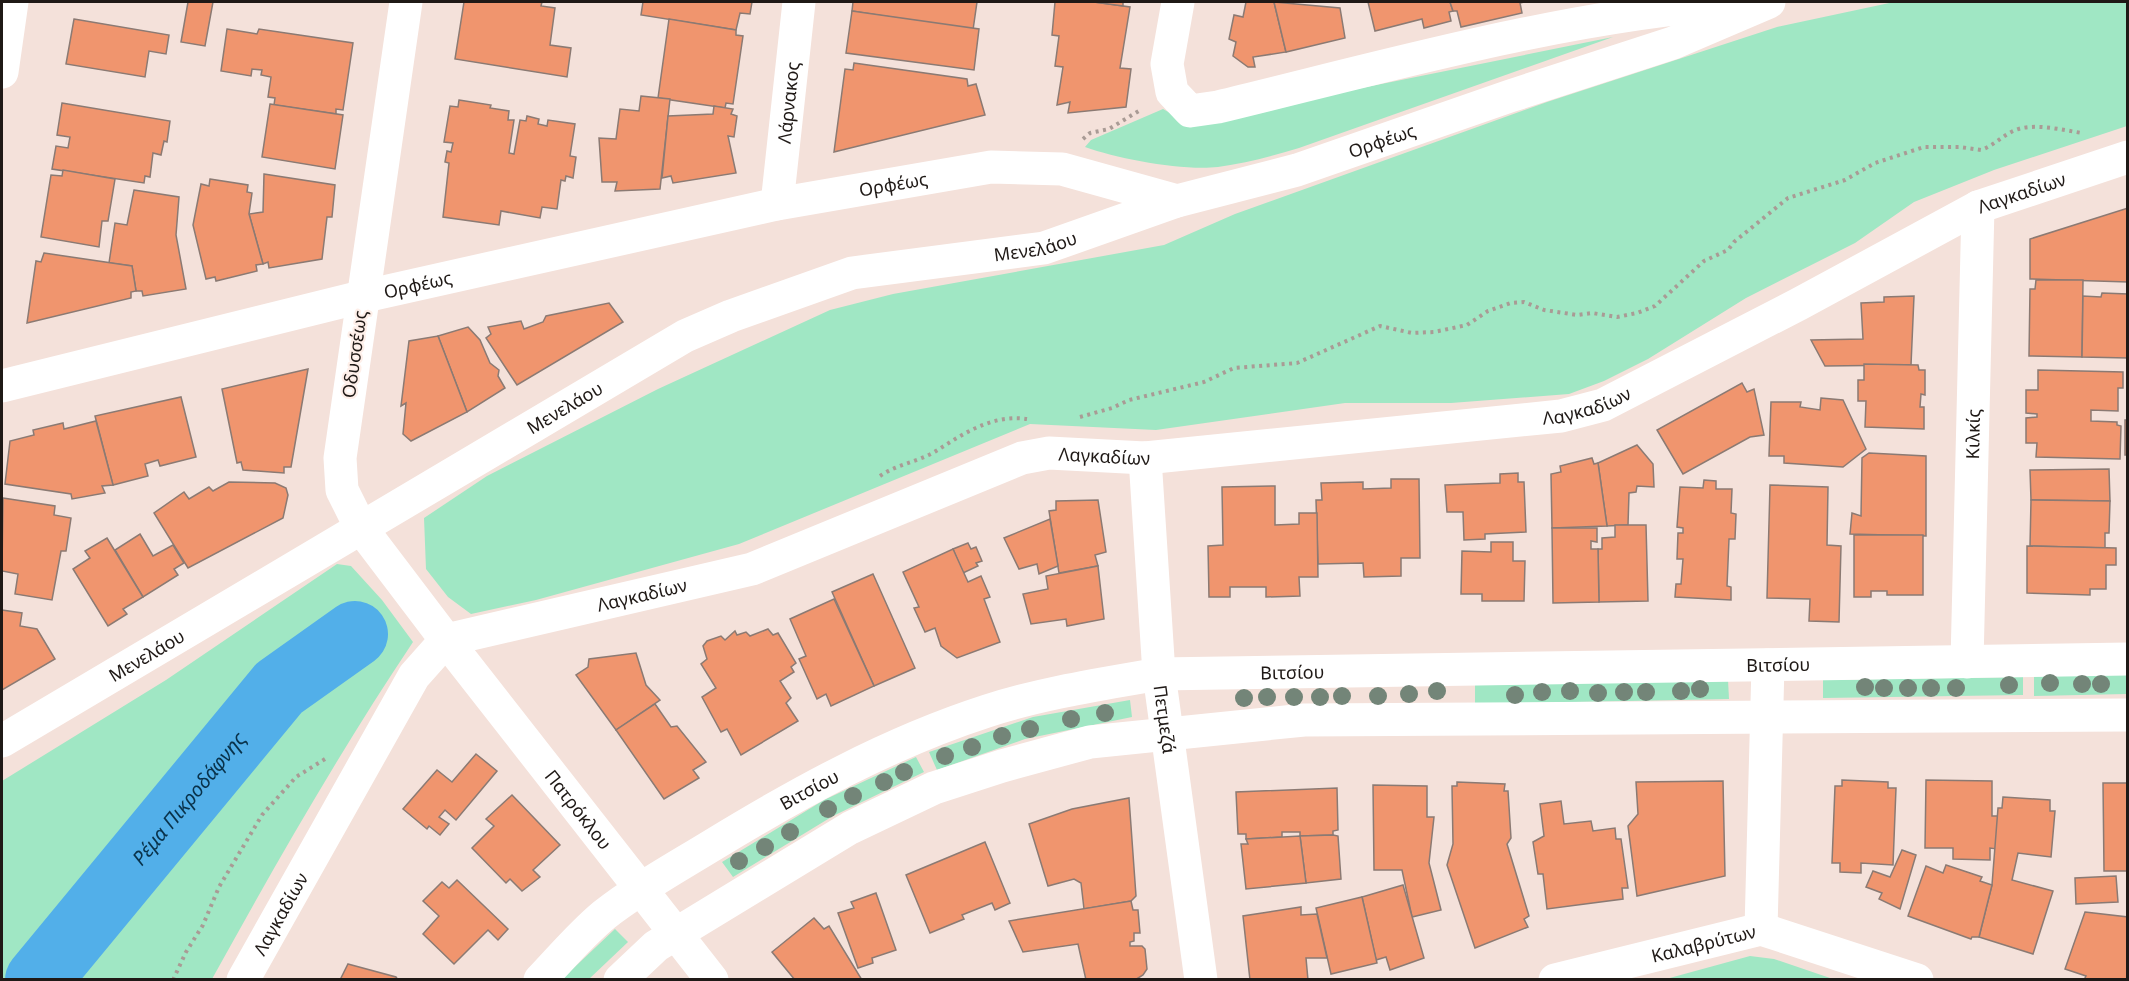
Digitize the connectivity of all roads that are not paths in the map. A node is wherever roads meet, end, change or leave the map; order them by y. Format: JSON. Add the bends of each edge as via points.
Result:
{"nodes":[{"id":1,"x":12,"y":2,"type":"edge"},
{"id":2,"x":406,"y":2,"type":"edge"},
{"id":3,"x":799,"y":2,"type":"edge"},
{"id":4,"x":1178,"y":2,"type":"edge"},
{"id":5,"x":1744,"y":2,"type":"edge"},
{"id":6,"x":1769,"y":2,"type":"edge"},
{"id":7,"x":1566,"y":13,"type":"edge"},
{"id":8,"x":2,"y":72,"type":"edge"},
{"id":9,"x":2127,"y":157,"type":"edge"},
{"id":10,"x":1177,"y":201,"type":"junction"},
{"id":11,"x":777,"y":204,"type":"junction"},
{"id":12,"x":1978,"y":207,"type":"junction"},
{"id":13,"x":361,"y":297,"type":"junction"},
{"id":14,"x":2,"y":386,"type":"edge"},
{"id":15,"x":1145,"y":458,"type":"junction"},
{"id":16,"x":361,"y":528,"type":"junction"},
{"id":17,"x":446,"y":640,"type":"junction"},
{"id":18,"x":2127,"y":659,"type":"edge"},
{"id":19,"x":1967,"y":662,"type":"junction"},
{"id":20,"x":1768,"y":665,"type":"junction"},
{"id":21,"x":1159,"y":674,"type":"junction"},
{"id":22,"x":2127,"y":715,"type":"edge"},
{"id":23,"x":1768,"y":716,"type":"junction"},
{"id":24,"x":1167,"y":734,"type":"junction"},
{"id":25,"x":2,"y":741,"type":"edge"},
{"id":26,"x":642,"y":888,"type":"junction"},
{"id":27,"x":1761,"y":930,"type":"junction"},
{"id":28,"x":677,"y":933,"type":"junction"},
{"id":29,"x":243,"y":980,"type":"edge"},
{"id":30,"x":540,"y":980,"type":"edge"},
{"id":31,"x":620,"y":980,"type":"edge"},
{"id":32,"x":712,"y":980,"type":"edge"},
{"id":33,"x":1201,"y":980,"type":"edge"},
{"id":34,"x":1556,"y":980,"type":"edge"},
{"id":35,"x":1917,"y":980,"type":"edge"}],
"edges":[{"from":1,"to":8,"type":"street"},
{"from":2,"to":13,"type":"street","name":"Οδυσσέως"},
{"from":3,"to":11,"type":"street","name":"Λάρνακος"},
{"from":4,"to":7,"type":"street","via":[[1167,64],[1181,101],[1218,106]]},
{"from":5,"to":7,"type":"street"},
{"from":6,"to":10,"type":"street","name":"Ορφέως","via":[[1672,43],[1296,170]]},
{"from":9,"to":12,"type":"street","name":"Λαγκαδίων"},
{"from":10,"to":11,"type":"street","name":"Ορφέως","via":[[1062,169],[991,167]]},
{"from":10,"to":16,"type":"street","name":"Μενελάου","via":[[1044,248],[852,273],[731,316],[685,336]]},
{"from":11,"to":13,"type":"street","name":"Ορφέως"},
{"from":12,"to":15,"type":"street","name":"Λαγκαδίων","via":[[1603,405],[1561,416]]},
{"from":12,"to":19,"type":"street","name":"Κιλκίς"},
{"from":13,"to":14,"type":"street","name":"Ορφέως"},
{"from":13,"to":16,"type":"street","name":"Οδυσσέως","via":[[340,458],[342,490]]},
{"from":15,"to":17,"type":"street","name":"Λαγκαδίων","via":[[1049,453],[1022,458],[752,569]]},
{"from":15,"to":21,"type":"street","name":"Πετμεζά"},
{"from":16,"to":17,"type":"street","name":"Οδυσσέως"},
{"from":16,"to":25,"type":"street","name":"Μενελάου"},
{"from":17,"to":26,"type":"street","name":"Πατρόκλου"},
{"from":17,"to":29,"type":"street","name":"Λαγκαδίων","via":[[414,676]]},
{"from":18,"to":19,"type":"street","name":"Βιτσίου"},
{"from":19,"to":20,"type":"street","name":"Βιτσίου"},
{"from":20,"to":21,"type":"street","name":"Βιτσίου"},
{"from":20,"to":23,"type":"street"},
{"from":21,"to":24,"type":"street","name":"Πετμεζά"},
{"from":21,"to":26,"type":"street","name":"Βιτσίου","via":[[989,710],[925,732],[848,768]]},
{"from":22,"to":23,"type":"street"},
{"from":23,"to":24,"type":"street","via":[[1304,720]]},
{"from":23,"to":27,"type":"street"},
{"from":24,"to":28,"type":"street","via":[[1090,742],[934,788],[850,828]]},
{"from":24,"to":33,"type":"street","name":"Πετμεζά"},
{"from":26,"to":28,"type":"street","name":"Πατρόκλου"},
{"from":26,"to":30,"type":"street","name":"Βιτσίου","via":[[603,916]]},
{"from":27,"to":34,"type":"street","name":"Καλαβρύτων"},
{"from":27,"to":35,"type":"street","name":"Καλαβρύτων"},
{"from":28,"to":31,"type":"street","via":[[656,946]]},
{"from":28,"to":32,"type":"street","name":"Πατρόκλου"}]}
